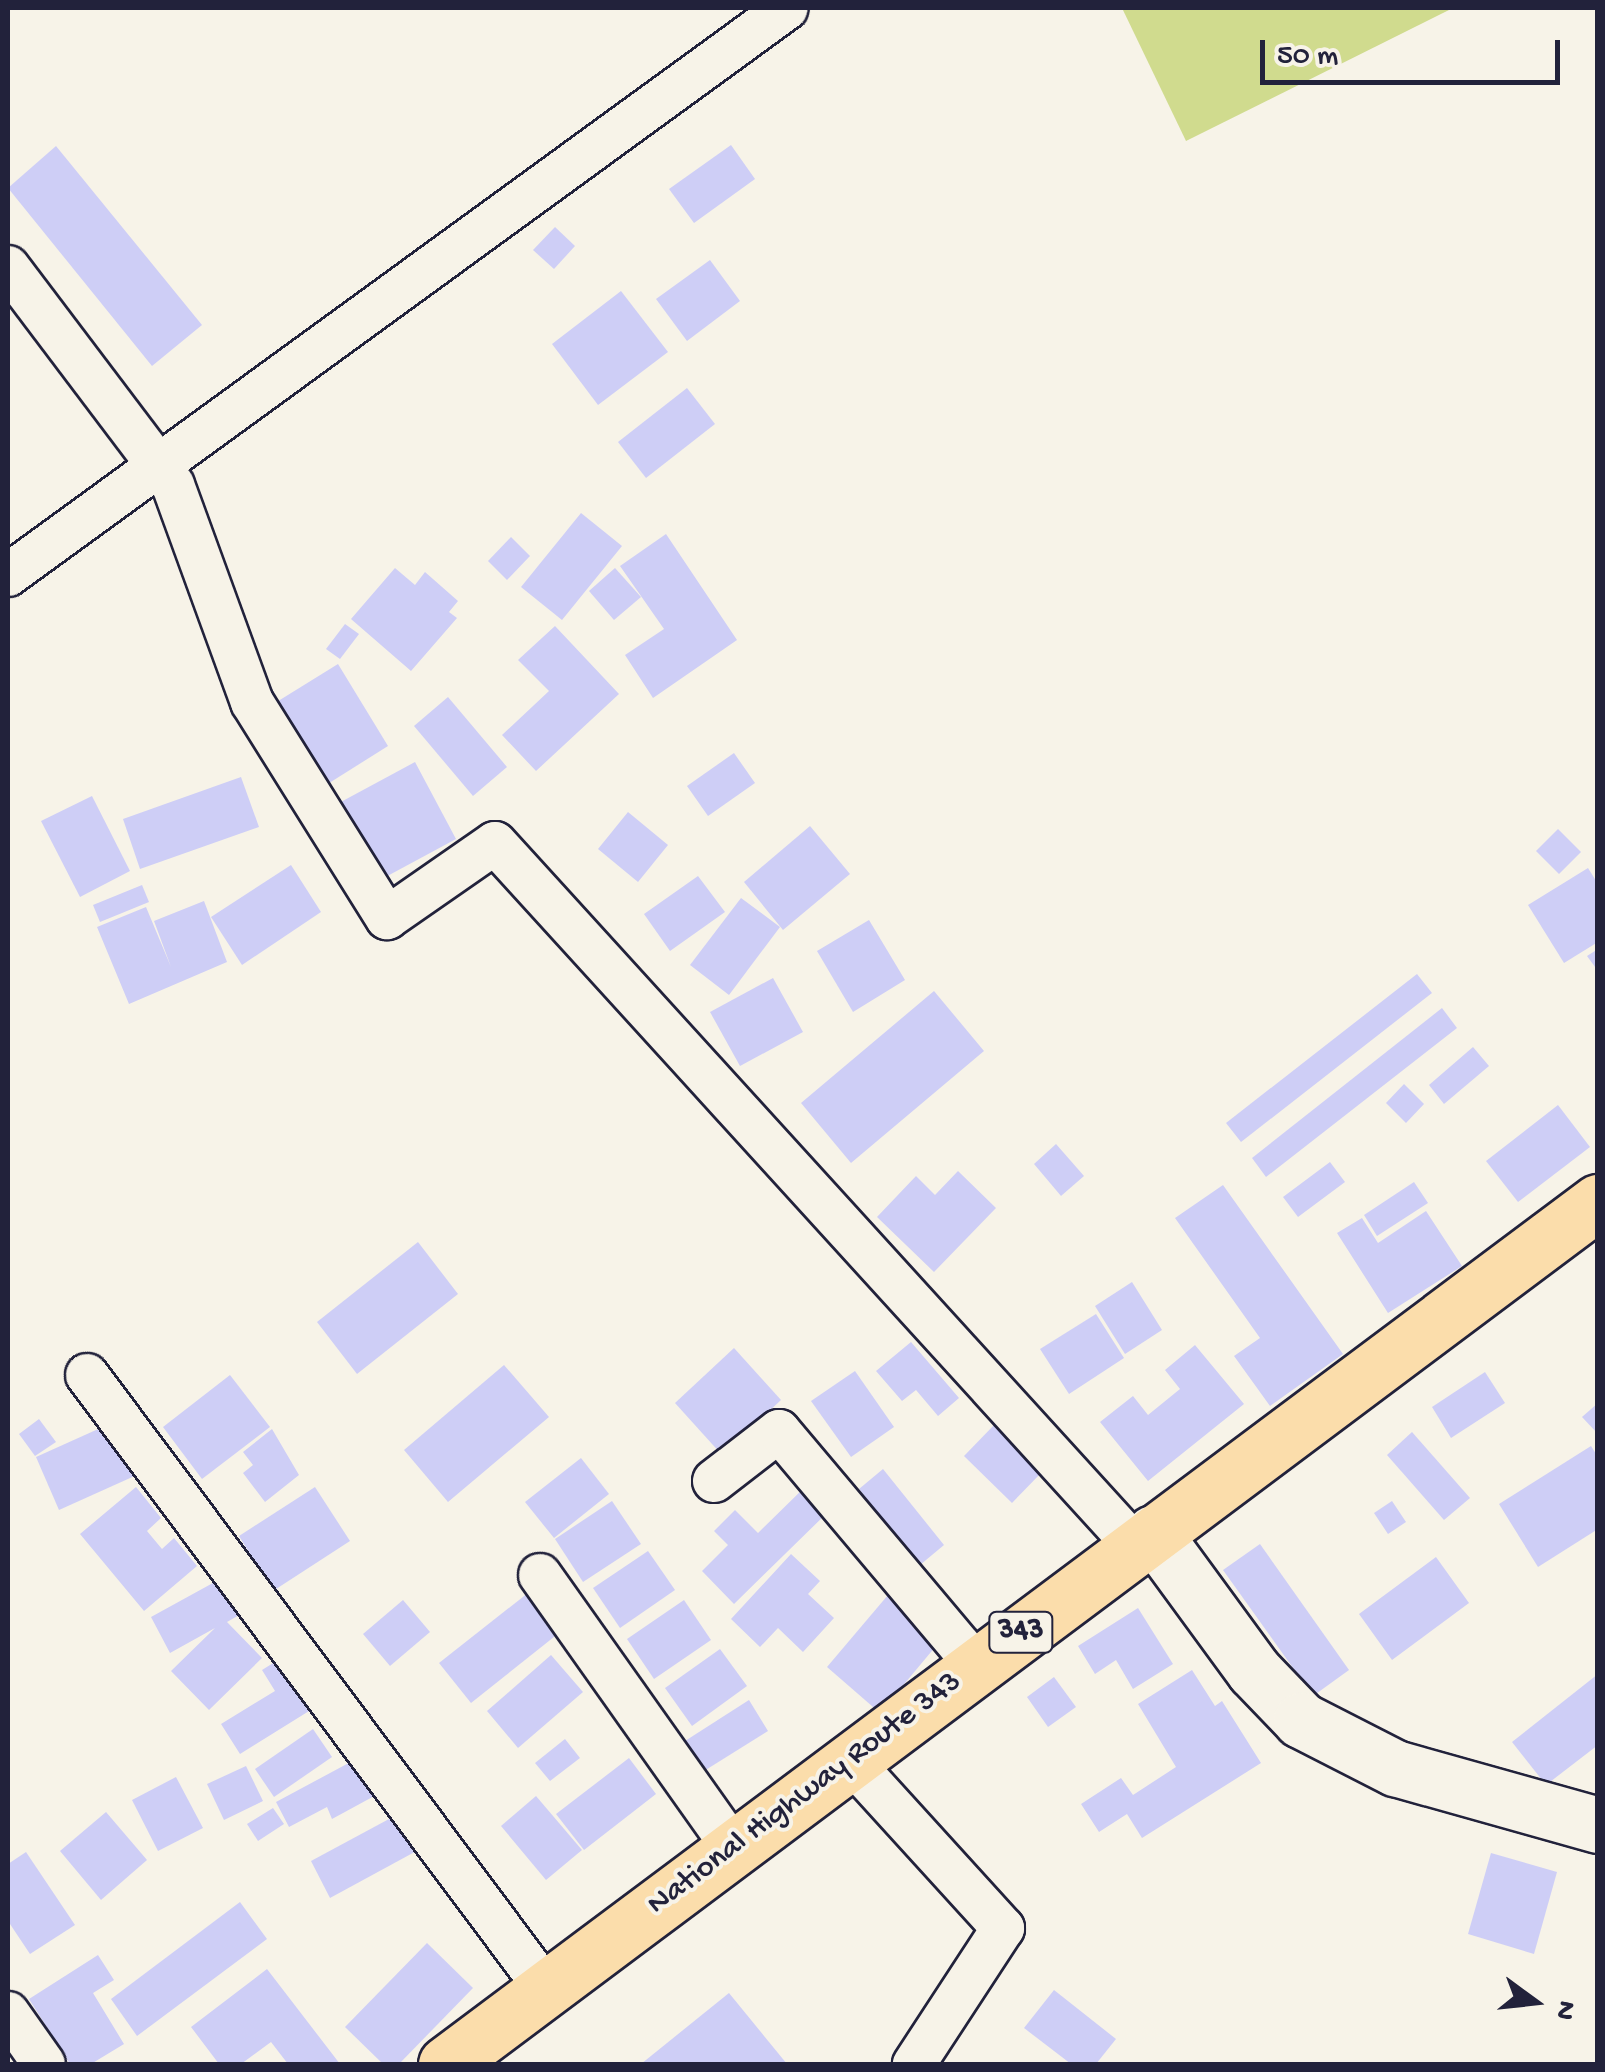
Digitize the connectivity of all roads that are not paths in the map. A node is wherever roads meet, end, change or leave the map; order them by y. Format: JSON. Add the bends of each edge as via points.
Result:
{"nodes":[{"id":1,"x":787,"y":8,"type":"edge"},
{"id":2,"x":8,"y":267,"type":"edge"},
{"id":3,"x":160,"y":464,"type":"junction"},
{"id":4,"x":8,"y":575,"type":"edge"},
{"id":5,"x":1598,"y":1202,"type":"edge"},
{"id":6,"x":87,"y":1375,"type":"dead end"},
{"id":7,"x":714,"y":1481,"type":"dead end"},
{"id":8,"x":1144,"y":1540,"type":"junction"},
{"id":9,"x":540,"y":1575,"type":"dead end"},
{"id":10,"x":976,"y":1665,"type":"junction"},
{"id":11,"x":849,"y":1759,"type":"junction"},
{"id":12,"x":1598,"y":1825,"type":"edge"},
{"id":13,"x":734,"y":1849,"type":"junction"},
{"id":14,"x":546,"y":1989,"type":"junction"},
{"id":15,"x":8,"y":2013,"type":"edge"},
{"id":16,"x":44,"y":2064,"type":"edge"},
{"id":17,"x":446,"y":2064,"type":"edge"},
{"id":18,"x":914,"y":2064,"type":"edge"}],
"edges":[{"from":1,"to":3,"type":"street"},
{"from":2,"to":3,"type":"street"},
{"from":3,"to":4,"type":"street"},
{"from":3,"to":8,"type":"street","via":[[252,702],[387,918],[495,842]]},
{"from":5,"to":8,"type":"highway","name":"National Highway Route 343","number":"343"},
{"from":6,"to":14,"type":"street"},
{"from":7,"to":10,"type":"street","via":[[779,1431]]},
{"from":8,"to":10,"type":"highway","name":"National Highway Route 343","number":"343"},
{"from":8,"to":12,"type":"street","via":[[1302,1720],[1394,1768]]},
{"from":9,"to":13,"type":"street"},
{"from":10,"to":11,"type":"highway","name":"National Highway Route 343","number":"343"},
{"from":11,"to":13,"type":"highway","name":"National Highway Route 343","number":"343"},
{"from":11,"to":18,"type":"street","via":[[1003,1928],[968,1972]]},
{"from":13,"to":14,"type":"highway","name":"National Highway Route 343","number":"343"},
{"from":14,"to":17,"type":"highway","name":"National Highway Route 343","number":"343"},
{"from":15,"to":16,"type":"street"}]}
